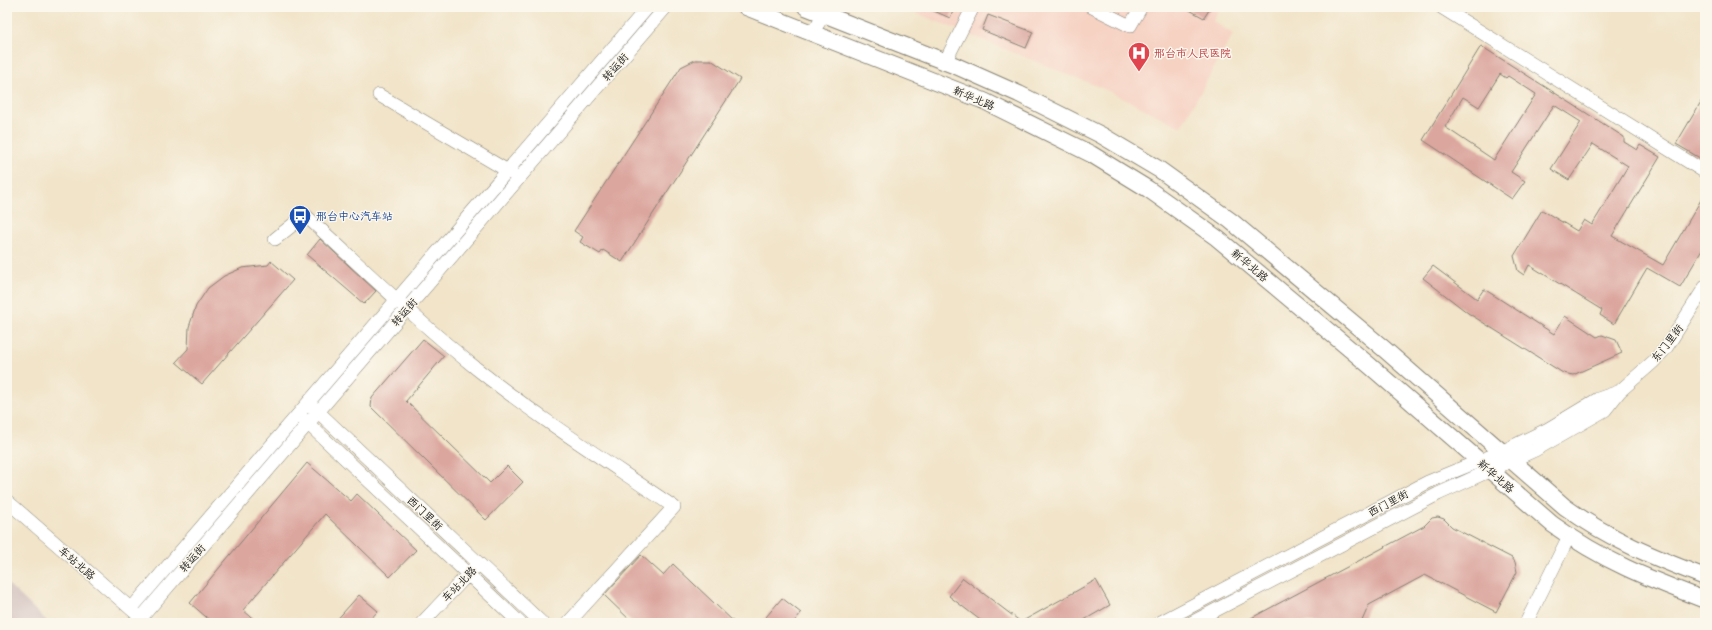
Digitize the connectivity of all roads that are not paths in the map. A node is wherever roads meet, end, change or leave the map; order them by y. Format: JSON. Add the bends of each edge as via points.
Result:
{"nodes":[{"id":1,"x":648,"y":7,"type":"edge"},
{"id":2,"x":666,"y":7,"type":"edge"},
{"id":3,"x":746,"y":7,"type":"edge"},
{"id":4,"x":806,"y":7,"type":"edge"},
{"id":5,"x":973,"y":7,"type":"edge"},
{"id":6,"x":1092,"y":7,"type":"edge"},
{"id":7,"x":1141,"y":7,"type":"edge"},
{"id":8,"x":1441,"y":7,"type":"edge"},
{"id":9,"x":826,"y":11,"type":"edge"},
{"id":10,"x":1456,"y":11,"type":"edge"},
{"id":11,"x":812,"y":33,"type":"junction"},
{"id":12,"x":945,"y":62,"type":"junction"},
{"id":13,"x":379,"y":95,"type":"dead end"},
{"id":14,"x":507,"y":170,"type":"junction"},
{"id":15,"x":1705,"y":172,"type":"edge"},
{"id":16,"x":519,"y":178,"type":"junction"},
{"id":17,"x":275,"y":239,"type":"dead end"},
{"id":18,"x":1705,"y":286,"type":"edge"},
{"id":19,"x":396,"y":299,"type":"junction"},
{"id":20,"x":407,"y":309,"type":"junction"},
{"id":21,"x":308,"y":402,"type":"junction"},
{"id":22,"x":318,"y":412,"type":"junction"},
{"id":23,"x":298,"y":414,"type":"junction"},
{"id":24,"x":308,"y":424,"type":"junction"},
{"id":25,"x":1506,"y":457,"type":"junction"},
{"id":26,"x":1484,"y":466,"type":"junction"},
{"id":27,"x":7,"y":501,"type":"edge"},
{"id":28,"x":1569,"y":536,"type":"junction"},
{"id":29,"x":479,"y":563,"type":"junction"},
{"id":30,"x":468,"y":574,"type":"junction"},
{"id":31,"x":1705,"y":577,"type":"edge"},
{"id":32,"x":1705,"y":600,"type":"edge"},
{"id":33,"x":131,"y":609,"type":"junction"},
{"id":34,"x":144,"y":620,"type":"edge"},
{"id":35,"x":422,"y":623,"type":"edge"},
{"id":36,"x":520,"y":623,"type":"edge"},
{"id":37,"x":542,"y":623,"type":"edge"},
{"id":38,"x":568,"y":623,"type":"edge"},
{"id":39,"x":1159,"y":623,"type":"edge"},
{"id":40,"x":1191,"y":623,"type":"edge"},
{"id":41,"x":1526,"y":623,"type":"edge"}],
"edges":[{"from":1,"to":14,"type":"street","name":"转运街"},
{"from":2,"to":16,"type":"street","name":"转运街"},
{"from":3,"to":11,"type":"main road","name":"新华北路"},
{"from":4,"to":9,"type":"main road","name":"新华北路"},
{"from":5,"to":12,"type":"street"},
{"from":6,"to":7,"type":"street","via":[[1130,26]]},
{"from":8,"to":10,"type":"street"},
{"from":9,"to":11,"type":"street"},
{"from":9,"to":12,"type":"main road","name":"新华北路"},
{"from":10,"to":15,"type":"street"},
{"from":11,"to":26,"type":"main road","name":"新华北路","via":[[1010,113],[1091,154],[1148,188],[1217,238],[1369,365]]},
{"from":12,"to":25,"type":"main road","name":"新华北路","via":[[1019,94],[1101,135],[1160,170],[1203,200],[1383,348]]},
{"from":13,"to":14,"type":"street"},
{"from":14,"to":16,"type":"street"},
{"from":14,"to":19,"type":"street","name":"转运街"},
{"from":16,"to":20,"type":"street","name":"转运街"},
{"from":17,"to":19,"type":"street","via":[[305,215]]},
{"from":18,"to":25,"type":"street","name":"东门里街","via":[[1666,348],[1620,391],[1605,410],[1554,440]]},
{"from":19,"to":20,"type":"street"},
{"from":19,"to":21,"type":"street","name":"转运街"},
{"from":20,"to":22,"type":"street","name":"转运街"},
{"from":20,"to":38,"type":"street","via":[[477,369],[520,401],[674,507]]},
{"from":21,"to":22,"type":"street","name":"西门里街"},
{"from":21,"to":23,"type":"street","name":"转运街"},
{"from":22,"to":24,"type":"street","name":"转运街"},
{"from":22,"to":29,"type":"street","name":"西门里街"},
{"from":23,"to":24,"type":"street"},
{"from":23,"to":33,"type":"street","name":"转运街"},
{"from":24,"to":30,"type":"street"},
{"from":24,"to":34,"type":"street","name":"转运街"},
{"from":25,"to":26,"type":"street","name":"西门里街"},
{"from":25,"to":31,"type":"main road","name":"新华北路","via":[[1565,507],[1593,526],[1625,544]]},
{"from":26,"to":28,"type":"main road","name":"新华北路"},
{"from":26,"to":39,"type":"street","name":"西门里街","via":[[1428,482]]},
{"from":26,"to":40,"type":"street","via":[[1438,494]]},
{"from":27,"to":33,"type":"street","name":"车站北路"},
{"from":28,"to":32,"type":"main road","name":"新华北路","via":[[1615,564]]},
{"from":28,"to":41,"type":"street"},
{"from":29,"to":30,"type":"street","name":"车站北路"},
{"from":29,"to":37,"type":"street","name":"西门里街"},
{"from":30,"to":35,"type":"street","name":"车站北路"},
{"from":30,"to":36,"type":"street"},
{"from":33,"to":34,"type":"street","name":"车站北路"}]}
